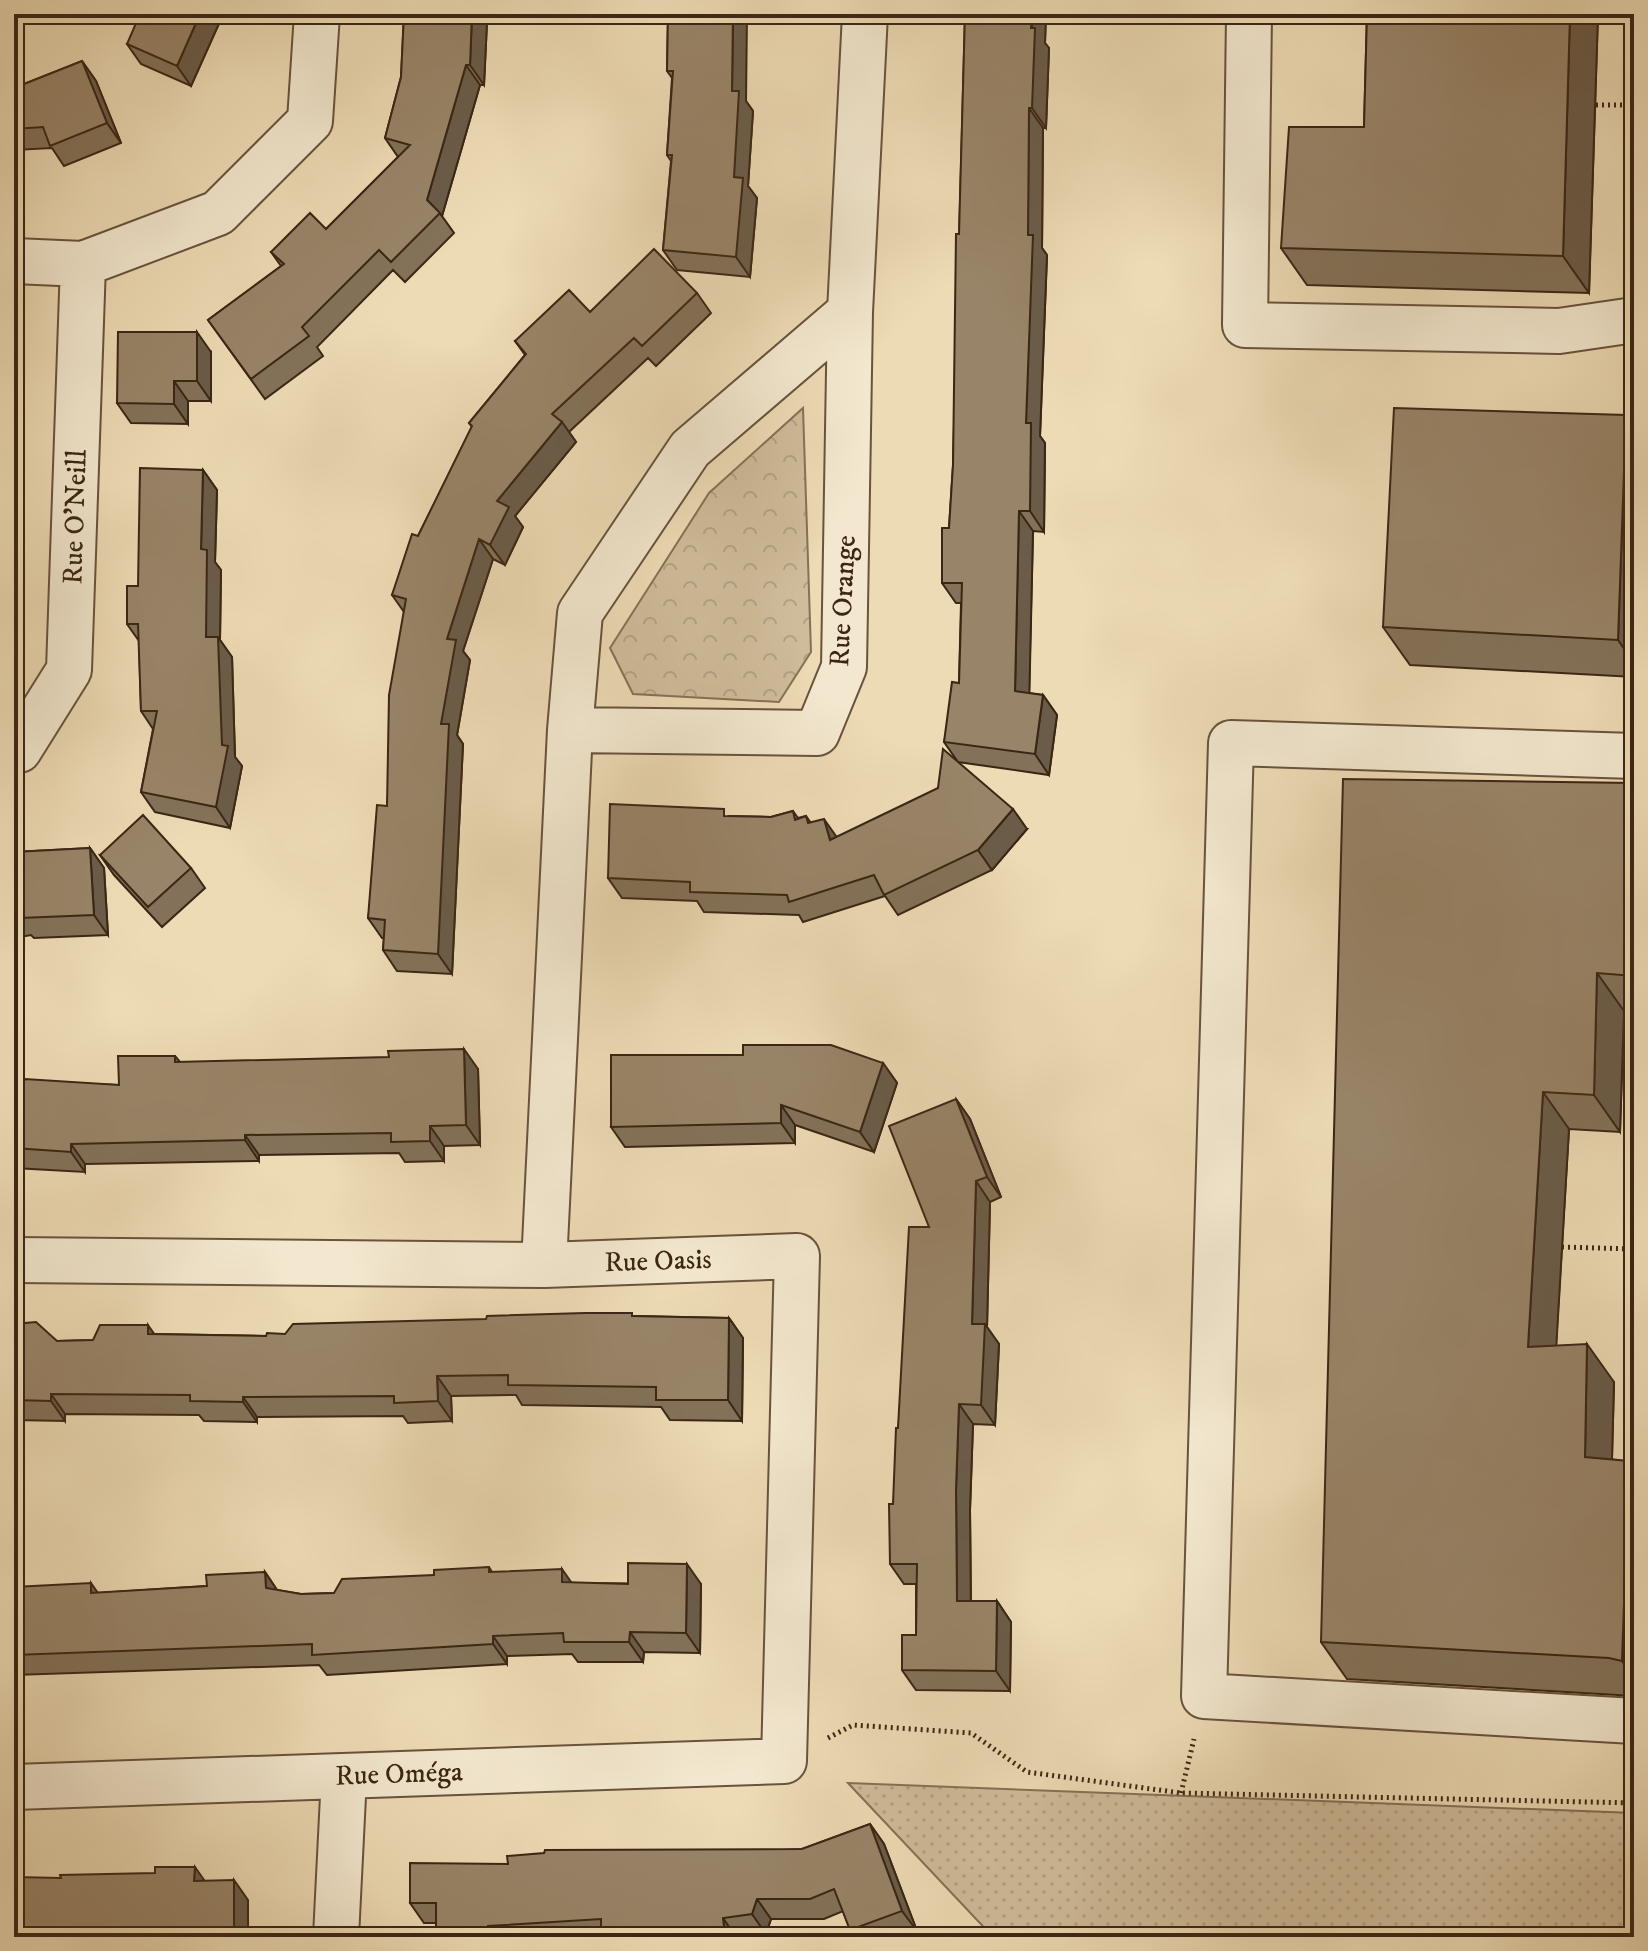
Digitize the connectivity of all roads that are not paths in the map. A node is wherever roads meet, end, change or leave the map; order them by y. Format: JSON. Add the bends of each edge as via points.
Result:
{"nodes":[{"id":1,"x":317,"y":14,"type":"edge"},
{"id":2,"x":865,"y":14,"type":"edge"},
{"id":3,"x":1249,"y":14,"type":"edge"},
{"id":4,"x":14,"y":261,"type":"edge"},
{"id":5,"x":83,"y":264,"type":"junction"},
{"id":6,"x":850,"y":312,"type":"junction"},
{"id":7,"x":1634,"y":320,"type":"edge"},
{"id":8,"x":570,"y":730,"type":"junction"},
{"id":9,"x":14,"y":751,"type":"edge"},
{"id":10,"x":1634,"y":756,"type":"edge"},
{"id":11,"x":14,"y":1260,"type":"edge"},
{"id":12,"x":544,"y":1265,"type":"junction"},
{"id":13,"x":1634,"y":1721,"type":"edge"},
{"id":14,"x":784,"y":1761,"type":"joint"},
{"id":15,"x":344,"y":1776,"type":"junction"},
{"id":16,"x":14,"y":1787,"type":"edge"},
{"id":17,"x":336,"y":1937,"type":"edge"}],
"edges":[{"from":1,"to":5,"type":"street","via":[[310,121],[218,213]]},
{"from":2,"to":6,"type":"street","name":"Rue Orange"},
{"from":3,"to":7,"type":"street","via":[[1245,325],[1559,331]]},
{"from":4,"to":5,"type":"street"},
{"from":5,"to":9,"type":"street","name":"Rue O'Neill","via":[[69,670]]},
{"from":6,"to":8,"type":"street","via":[[690,449],[580,613]]},
{"from":6,"to":8,"type":"street","name":"Rue Orange","via":[[844,667],[817,733]]},
{"from":8,"to":12,"type":"street"},
{"from":10,"to":13,"type":"street","via":[[1231,743],[1204,1696]]},
{"from":11,"to":12,"type":"street","name":"Rue Oasis"},
{"from":12,"to":14,"type":"street","name":"Rue Oasis","via":[[797,1256]]},
{"from":14,"to":15,"type":"street","name":"Rue Oméga"},
{"from":15,"to":16,"type":"street","name":"Rue Oméga"},
{"from":15,"to":17,"type":"street"}]}
